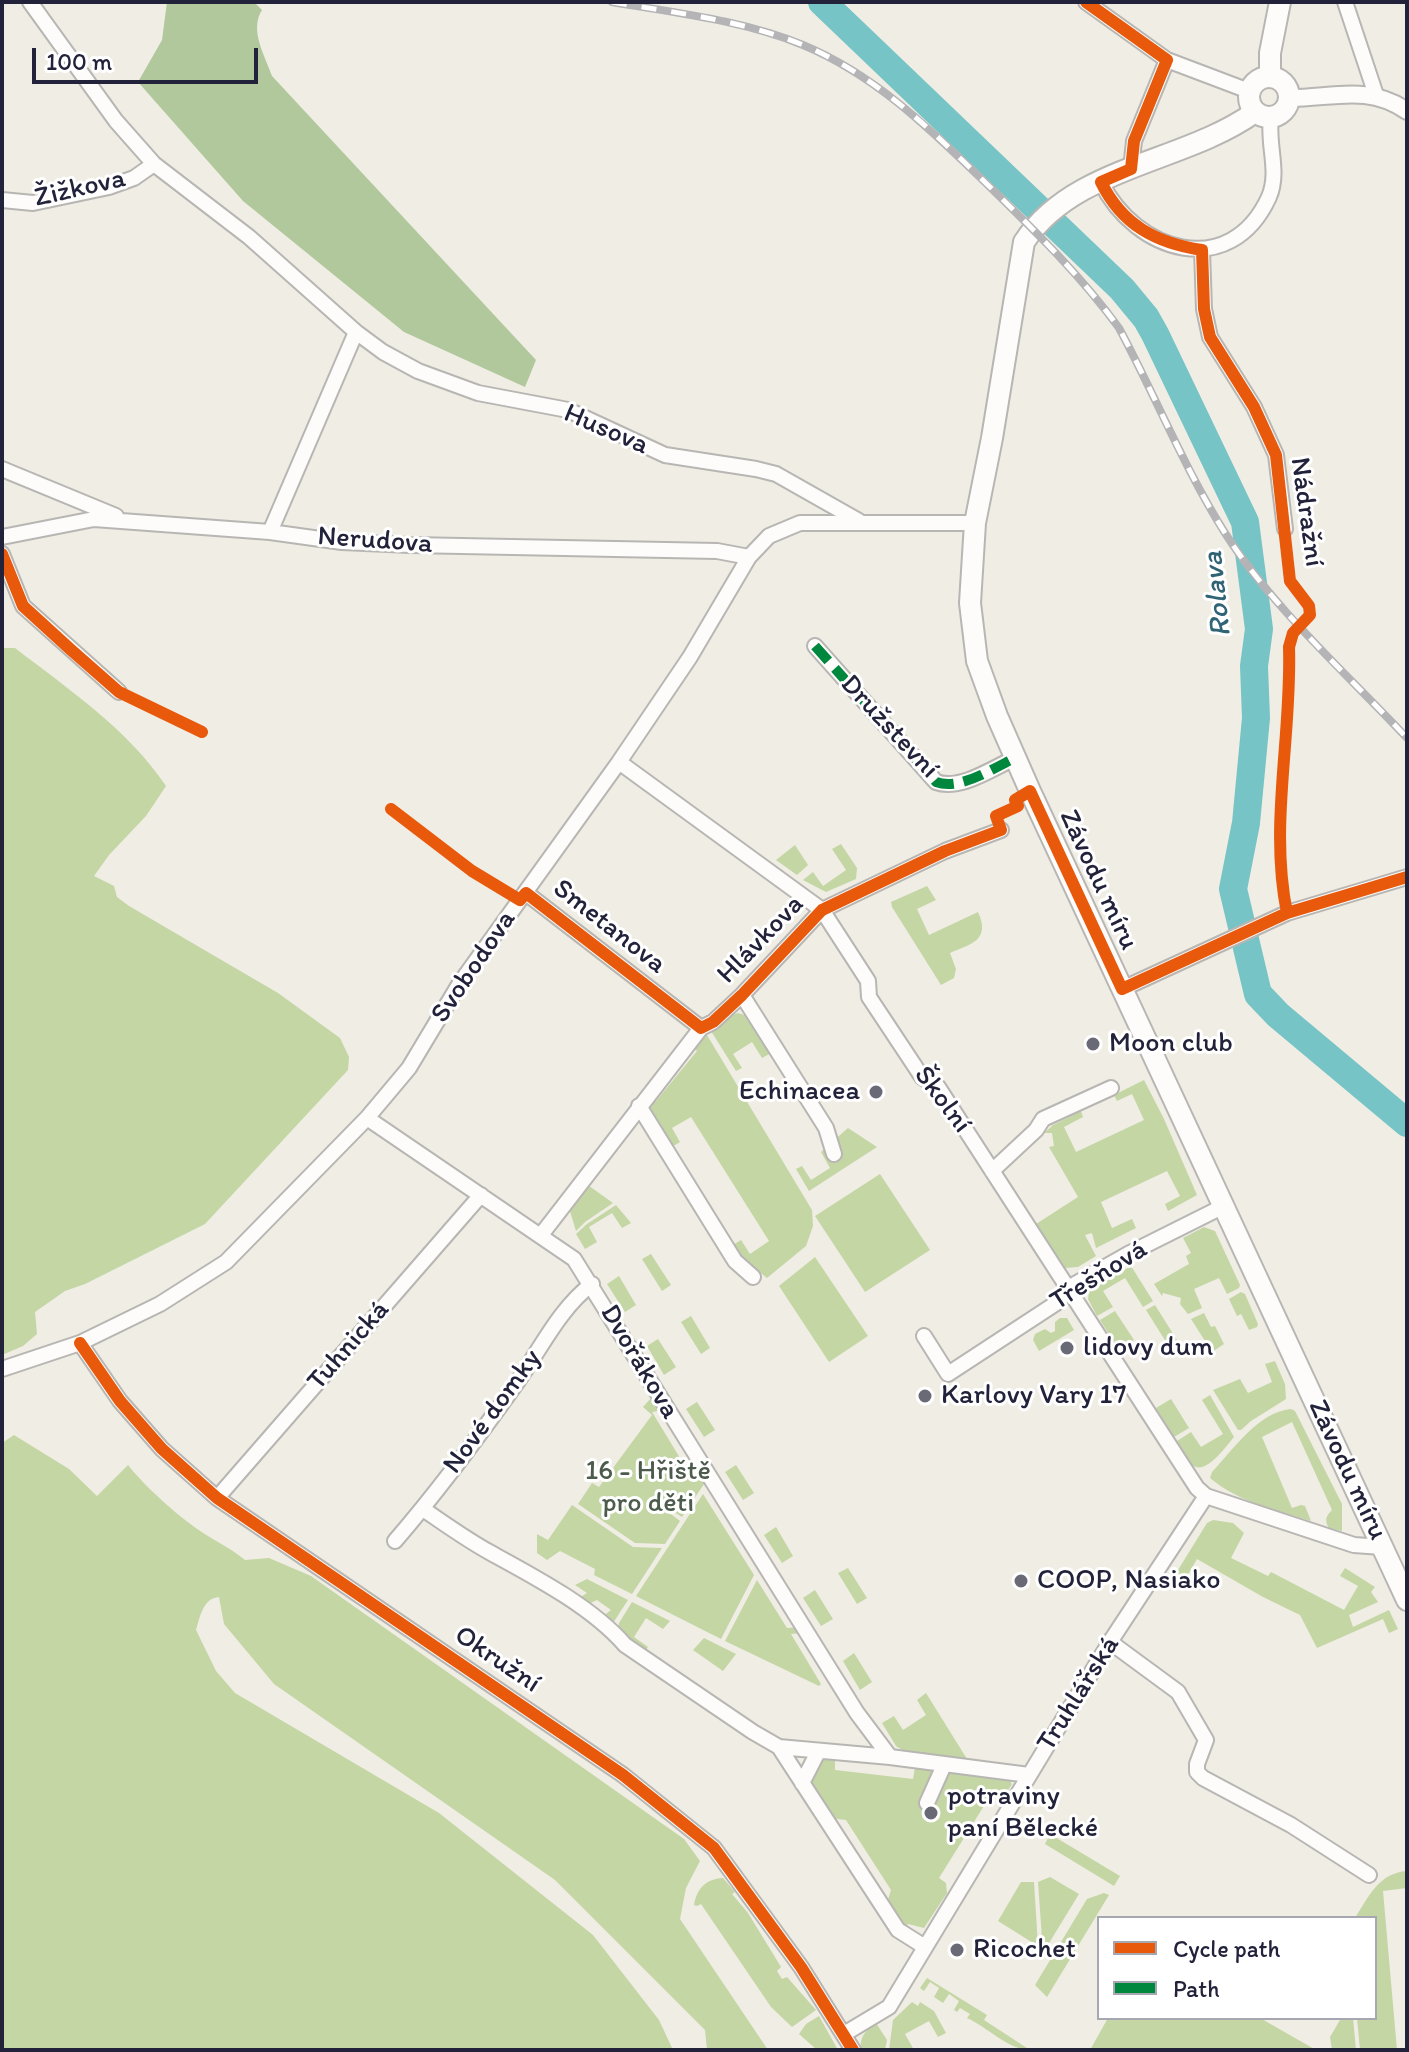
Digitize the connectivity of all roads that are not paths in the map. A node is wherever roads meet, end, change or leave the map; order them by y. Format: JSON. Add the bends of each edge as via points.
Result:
{"nodes":[{"id":1,"x":30,"y":2,"type":"edge"},
{"id":2,"x":1086,"y":2,"type":"edge"},
{"id":3,"x":1280,"y":2,"type":"edge"},
{"id":4,"x":1345,"y":2,"type":"edge"},
{"id":5,"x":1167,"y":60,"type":"junction"},
{"id":6,"x":1270,"y":77,"type":"junction"},
{"id":7,"x":1249,"y":91,"type":"junction"},
{"id":8,"x":1376,"y":95,"type":"junction"},
{"id":9,"x":1290,"y":98,"type":"junction"},
{"id":10,"x":1407,"y":111,"type":"edge"},
{"id":11,"x":1263,"y":115,"type":"junction"},
{"id":12,"x":154,"y":164,"type":"junction"},
{"id":13,"x":1131,"y":169,"type":"junction"},
{"id":14,"x":1101,"y":182,"type":"junction"},
{"id":15,"x":2,"y":200,"type":"edge"},
{"id":16,"x":1202,"y":250,"type":"junction"},
{"id":17,"x":356,"y":332,"type":"junction"},
{"id":18,"x":2,"y":469,"type":"edge"},
{"id":19,"x":128,"y":521,"type":"junction"},
{"id":20,"x":859,"y":521,"type":"junction"},
{"id":21,"x":975,"y":523,"type":"junction"},
{"id":22,"x":1285,"y":529,"type":"dead end"},
{"id":23,"x":270,"y":532,"type":"junction"},
{"id":24,"x":2,"y":537,"type":"edge"},
{"id":25,"x":2,"y":554,"type":"edge"},
{"id":26,"x":749,"y":557,"type":"junction"},
{"id":27,"x":815,"y":646,"type":"dead end"},
{"id":28,"x":119,"y":692,"type":"dead end"},
{"id":29,"x":1015,"y":758,"type":"junction"},
{"id":30,"x":619,"y":762,"type":"junction"},
{"id":31,"x":1001,"y":830,"type":"dead end"},
{"id":32,"x":1407,"y":877,"type":"edge"},
{"id":33,"x":526,"y":893,"type":"junction"},
{"id":34,"x":822,"y":910,"type":"junction"},
{"id":35,"x":1122,"y":989,"type":"junction"},
{"id":36,"x":742,"y":995,"type":"junction"},
{"id":37,"x":701,"y":1028,"type":"junction"},
{"id":38,"x":1111,"y":1088,"type":"dead end"},
{"id":39,"x":639,"y":1106,"type":"junction"},
{"id":40,"x":367,"y":1118,"type":"junction"},
{"id":41,"x":834,"y":1154,"type":"dead end"},
{"id":42,"x":992,"y":1171,"type":"junction"},
{"id":43,"x":481,"y":1195,"type":"junction"},
{"id":44,"x":1224,"y":1206,"type":"junction"},
{"id":45,"x":541,"y":1235,"type":"junction"},
{"id":46,"x":753,"y":1277,"type":"dead end"},
{"id":47,"x":592,"y":1284,"type":"junction"},
{"id":48,"x":1068,"y":1288,"type":"junction"},
{"id":49,"x":924,"y":1336,"type":"dead end"},
{"id":50,"x":80,"y":1343,"type":"junction"},
{"id":51,"x":2,"y":1369,"type":"edge"},
{"id":52,"x":1206,"y":1496,"type":"junction"},
{"id":53,"x":217,"y":1498,"type":"junction"},
{"id":54,"x":423,"y":1509,"type":"junction"},
{"id":55,"x":395,"y":1541,"type":"dead end"},
{"id":56,"x":1382,"y":1547,"type":"junction"},
{"id":57,"x":1407,"y":1600,"type":"edge"},
{"id":58,"x":1110,"y":1642,"type":"junction"},
{"id":59,"x":779,"y":1747,"type":"junction"},
{"id":60,"x":818,"y":1752,"type":"junction"},
{"id":61,"x":890,"y":1757,"type":"junction"},
{"id":62,"x":944,"y":1765,"type":"junction"},
{"id":63,"x":1029,"y":1775,"type":"junction"},
{"id":64,"x":802,"y":1783,"type":"junction"},
{"id":65,"x":927,"y":1803,"type":"dead end"},
{"id":66,"x":1369,"y":1875,"type":"dead end"},
{"id":67,"x":925,"y":1947,"type":"junction"},
{"id":68,"x":844,"y":2034,"type":"junction"},
{"id":69,"x":853,"y":2050,"type":"edge"}],
"edges":[{"from":1,"to":12,"type":"street","name":"Husova","via":[[116,121]]},
{"from":2,"to":5,"type":"street"},
{"from":3,"to":6,"type":"main road"},
{"from":4,"to":8,"type":"street"},
{"from":5,"to":7,"type":"street"},
{"from":5,"to":13,"type":"street","via":[[1134,141]]},
{"from":6,"to":7,"type":"main road","via":[[1257,80]]},
{"from":6,"to":9,"type":"main road","via":[[1286,86]]},
{"from":7,"to":11,"type":"main road","via":[[1249,102]]},
{"from":8,"to":9,"type":"street"},
{"from":8,"to":10,"type":"street"},
{"from":9,"to":11,"type":"main road","name":"Závodu míru","via":[[1284,111]]},
{"from":11,"to":13,"type":"main road","name":"Závodu míru"},
{"from":11,"to":16,"type":"street","via":[[1275,178],[1269,196],[1233,240]]},
{"from":12,"to":15,"type":"street","name":"Žižkova","via":[[109,187],[33,203]]},
{"from":12,"to":17,"type":"street","name":"Husova","via":[[249,237]]},
{"from":13,"to":14,"type":"main road","name":"Závodu míru"},
{"from":14,"to":16,"type":"street","via":[[1134,226],[1161,241]]},
{"from":14,"to":21,"type":"main road","name":"Závodu míru","via":[[1068,198],[1024,242]]},
{"from":16,"to":22,"type":"street","name":"Nádražní","via":[[1210,337],[1254,407],[1276,455]]},
{"from":17,"to":20,"type":"street","name":"Husova","via":[[418,371],[478,393],[568,410],[665,455],[776,474]]},
{"from":17,"to":23,"type":"street"},
{"from":18,"to":19,"type":"street"},
{"from":19,"to":23,"type":"street","name":"Nerudova"},
{"from":19,"to":24,"type":"street","name":"Nerudova","via":[[94,519]]},
{"from":20,"to":21,"type":"street","name":"Svobodova"},
{"from":20,"to":26,"type":"street","name":"Svobodova","via":[[788,526]]},
{"from":21,"to":29,"type":"main road","name":"Závodu míru","via":[[972,639]]},
{"from":23,"to":26,"type":"street","name":"Nerudova","via":[[366,543],[717,551]]},
{"from":25,"to":28,"type":"street","via":[[23,606]]},
{"from":26,"to":30,"type":"street","name":"Svobodova"},
{"from":27,"to":29,"type":"street","name":"Družstevní","via":[[936,782],[958,784]]},
{"from":29,"to":35,"type":"main road","name":"Závodu míru"},
{"from":30,"to":33,"type":"street","name":"Svobodova"},
{"from":30,"to":34,"type":"street","name":"Školní"},
{"from":31,"to":34,"type":"street","name":"Hlávkova"},
{"from":32,"to":35,"type":"street","via":[[1287,913]]},
{"from":33,"to":37,"type":"street","name":"Smetanova"},
{"from":33,"to":40,"type":"street","name":"Svobodova","via":[[460,983],[409,1068]]},
{"from":34,"to":36,"type":"street","name":"Hlávkova"},
{"from":34,"to":42,"type":"street","name":"Školní","via":[[868,981],[869,997],[922,1077],[938,1087]]},
{"from":35,"to":44,"type":"main road","name":"Závodu míru"},
{"from":36,"to":37,"type":"street","name":"Hlávkova"},
{"from":36,"to":41,"type":"street","name":"Hlávkova","via":[[826,1128]]},
{"from":37,"to":39,"type":"street","name":"Hlávkova"},
{"from":38,"to":42,"type":"street","via":[[1043,1119]]},
{"from":39,"to":45,"type":"street","name":"Hlávkova"},
{"from":39,"to":46,"type":"street","via":[[735,1261]]},
{"from":40,"to":43,"type":"street","name":"Dvořákova"},
{"from":40,"to":50,"type":"street","name":"Svobodova","via":[[226,1262],[160,1304]]},
{"from":42,"to":48,"type":"street","name":"Školní"},
{"from":43,"to":45,"type":"street","name":"Dvořákova"},
{"from":43,"to":53,"type":"street","name":"Tuhnická"},
{"from":44,"to":48,"type":"street","name":"Třešňová"},
{"from":44,"to":56,"type":"main road","name":"Závodu míru"},
{"from":45,"to":47,"type":"street","name":"Dvořákova","via":[[574,1259]]},
{"from":47,"to":54,"type":"street","name":"Nové domky","via":[[576,1296]]},
{"from":47,"to":61,"type":"street","name":"Dvořákova","via":[[857,1713]]},
{"from":48,"to":49,"type":"street","name":"Třešňová","via":[[1058,1302],[948,1374]]},
{"from":48,"to":52,"type":"street","name":"Školní"},
{"from":50,"to":51,"type":"street","name":"Svobodova"},
{"from":50,"to":53,"type":"street","name":"Okružní","via":[[162,1449]]},
{"from":52,"to":56,"type":"street","via":[[1354,1545]]},
{"from":52,"to":58,"type":"street","name":"Truhlářská"},
{"from":53,"to":68,"type":"street","name":"Okružní","via":[[623,1775],[714,1848]]},
{"from":54,"to":55,"type":"street","name":"Nové domky"},
{"from":54,"to":59,"type":"street","via":[[523,1569],[625,1645]]},
{"from":56,"to":57,"type":"main road","name":"Závodu míru"},
{"from":58,"to":63,"type":"street","name":"Truhlářská"},
{"from":58,"to":66,"type":"street","via":[[1178,1692],[1206,1740],[1197,1764],[1203,1778]]},
{"from":59,"to":60,"type":"street"},
{"from":59,"to":64,"type":"street"},
{"from":60,"to":61,"type":"street"},
{"from":60,"to":64,"type":"street"},
{"from":61,"to":62,"type":"street"},
{"from":62,"to":63,"type":"street"},
{"from":62,"to":65,"type":"street"},
{"from":63,"to":67,"type":"street","name":"Truhlářská"},
{"from":64,"to":67,"type":"street","via":[[898,1930]]},
{"from":67,"to":68,"type":"street","name":"Truhlářská","via":[[889,2007]]},
{"from":68,"to":69,"type":"street","name":"Okružní"}]}
